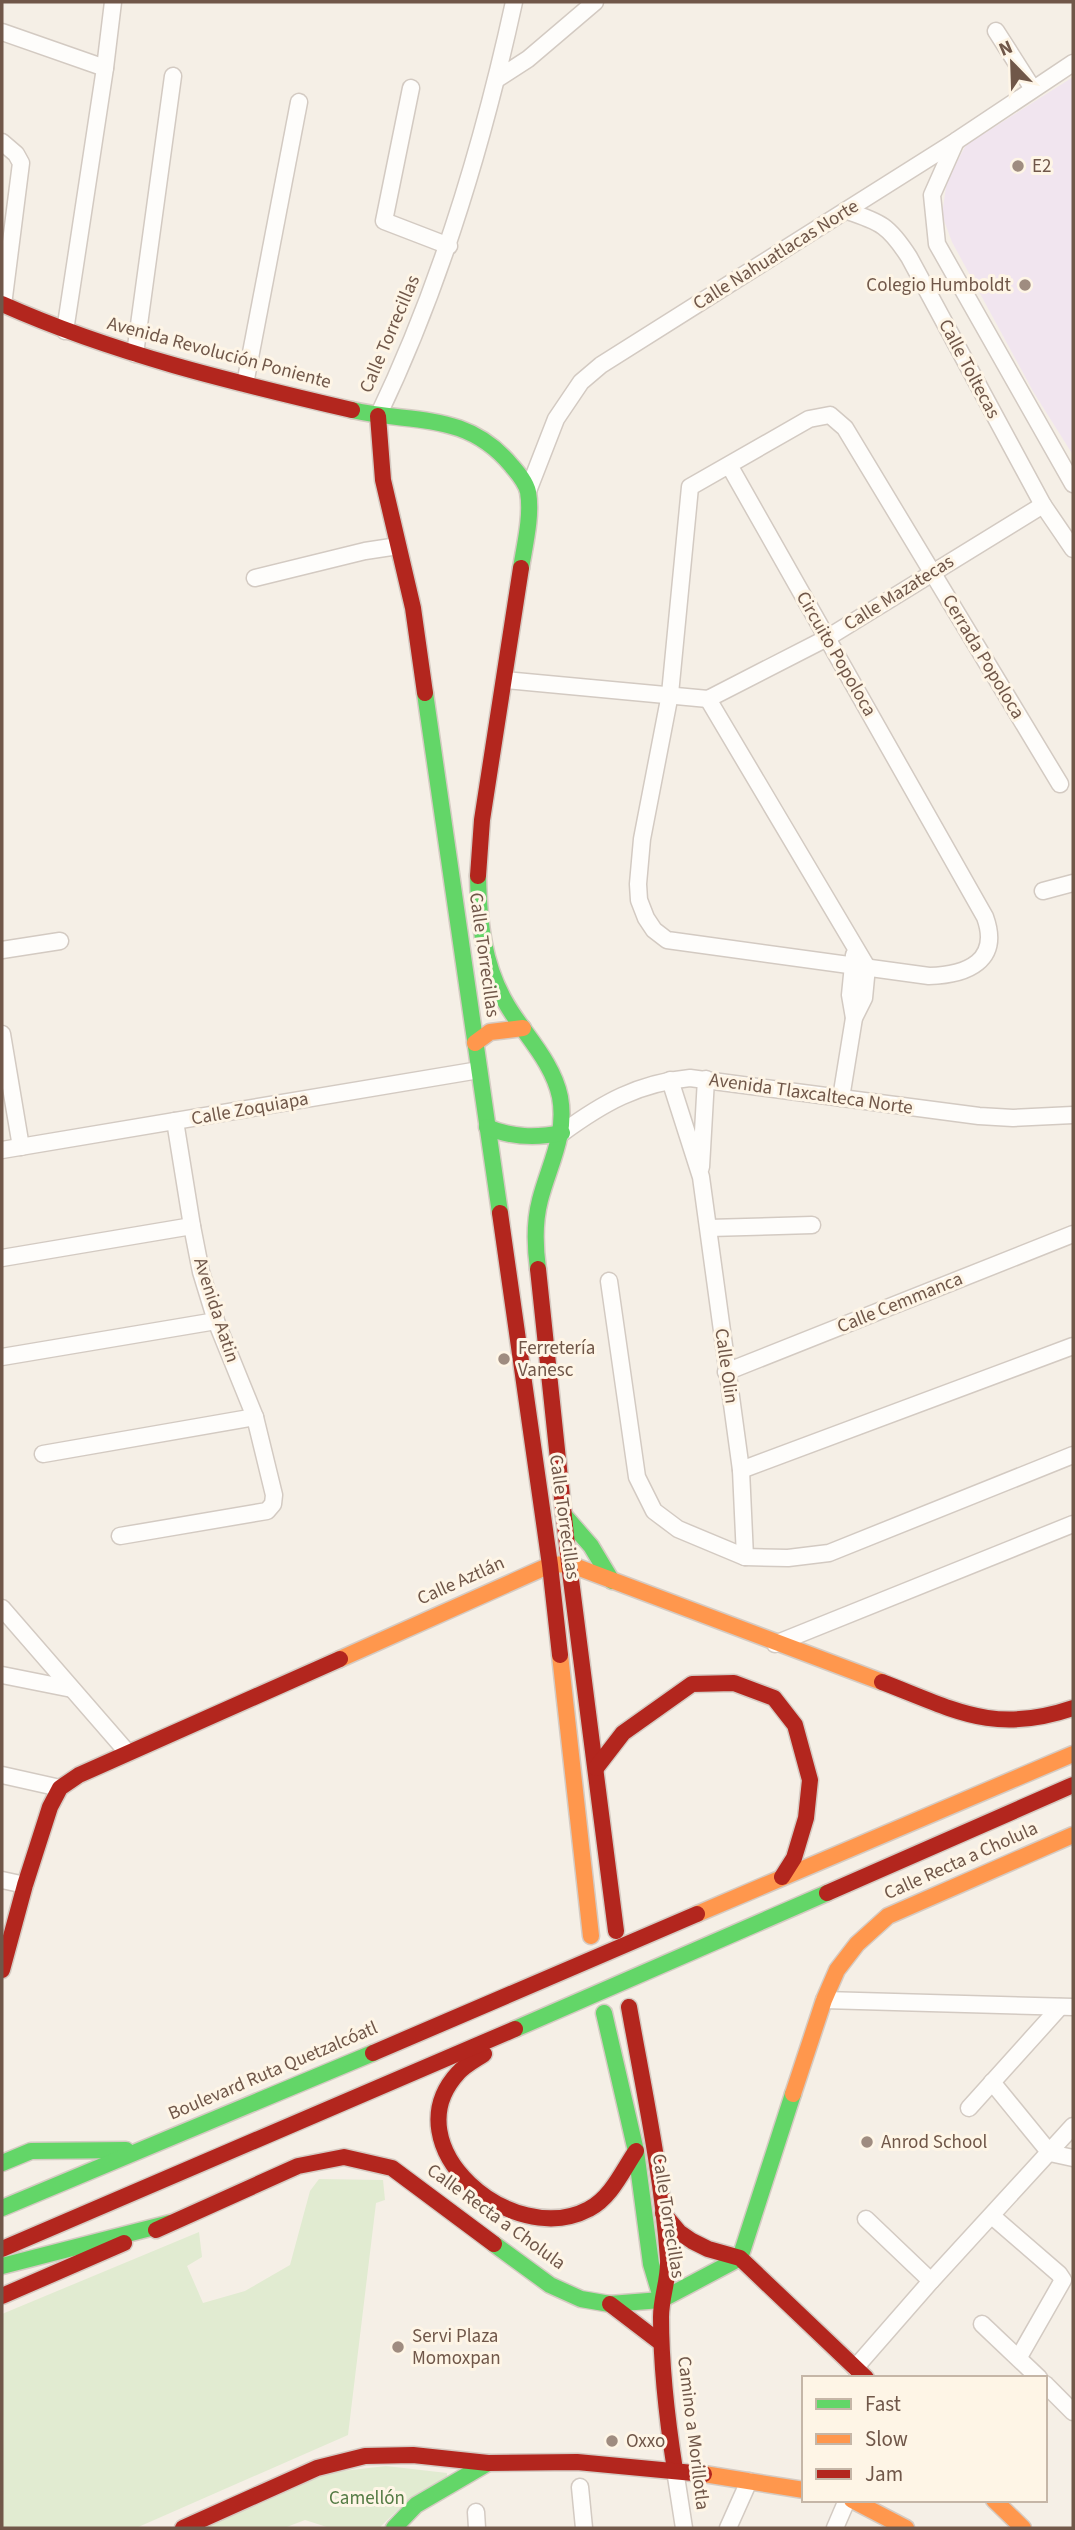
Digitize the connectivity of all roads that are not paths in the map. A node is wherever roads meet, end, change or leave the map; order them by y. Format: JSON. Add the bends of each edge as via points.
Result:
{"nodes":[{"id":1,"x":113,"y":2,"type":"edge"},
{"id":2,"x":514,"y":2,"type":"edge"},
{"id":3,"x":595,"y":2,"type":"edge"},
{"id":4,"x":996,"y":31,"type":"dead end"},
{"id":5,"x":2,"y":32,"type":"edge"},
{"id":6,"x":1073,"y":63,"type":"edge"},
{"id":7,"x":105,"y":68,"type":"junction"},
{"id":8,"x":173,"y":76,"type":"dead end"},
{"id":9,"x":497,"y":79,"type":"junction"},
{"id":10,"x":411,"y":88,"type":"dead end"},
{"id":11,"x":1033,"y":89,"type":"junction"},
{"id":12,"x":299,"y":102,"type":"dead end"},
{"id":13,"x":956,"y":141,"type":"junction"},
{"id":14,"x":2,"y":142,"type":"edge"},
{"id":15,"x":846,"y":211,"type":"junction"},
{"id":16,"x":937,"y":244,"type":"junction"},
{"id":17,"x":449,"y":246,"type":"junction"},
{"id":18,"x":909,"y":257,"type":"junction"},
{"id":19,"x":2,"y":305,"type":"edge"},
{"id":20,"x":65,"y":331,"type":"junction"},
{"id":21,"x":135,"y":354,"type":"junction"},
{"id":22,"x":245,"y":384,"type":"junction"},
{"id":23,"x":378,"y":416,"type":"junction"},
{"id":24,"x":729,"y":465,"type":"junction"},
{"id":25,"x":1073,"y":484,"type":"edge"},
{"id":26,"x":528,"y":491,"type":"junction"},
{"id":27,"x":1043,"y":505,"type":"junction"},
{"id":28,"x":398,"y":546,"type":"junction"},
{"id":29,"x":1073,"y":548,"type":"edge"},
{"id":30,"x":932,"y":573,"type":"junction"},
{"id":31,"x":255,"y":578,"type":"dead end"},
{"id":32,"x":827,"y":638,"type":"junction"},
{"id":33,"x":506,"y":680,"type":"junction"},
{"id":34,"x":670,"y":694,"type":"junction"},
{"id":35,"x":708,"y":699,"type":"junction"},
{"id":36,"x":1060,"y":784,"type":"dead end"},
{"id":37,"x":1073,"y":883,"type":"edge"},
{"id":38,"x":1042,"y":891,"type":"dead end"},
{"id":39,"x":61,"y":941,"type":"dead end"},
{"id":40,"x":2,"y":950,"type":"edge"},
{"id":41,"x":860,"y":966,"type":"junction"},
{"id":42,"x":523,"y":1028,"type":"junction"},
{"id":43,"x":475,"y":1043,"type":"junction"},
{"id":44,"x":3,"y":1044,"type":"edge"},
{"id":45,"x":479,"y":1070,"type":"junction"},
{"id":46,"x":706,"y":1079,"type":"junction"},
{"id":47,"x":670,"y":1080,"type":"junction"},
{"id":48,"x":841,"y":1098,"type":"junction"},
{"id":49,"x":1073,"y":1115,"type":"edge"},
{"id":50,"x":175,"y":1121,"type":"junction"},
{"id":51,"x":487,"y":1127,"type":"junction"},
{"id":52,"x":562,"y":1133,"type":"junction"},
{"id":53,"x":21,"y":1147,"type":"junction"},
{"id":54,"x":2,"y":1150,"type":"edge"},
{"id":55,"x":701,"y":1177,"type":"junction"},
{"id":56,"x":812,"y":1225,"type":"dead end"},
{"id":57,"x":192,"y":1226,"type":"junction"},
{"id":58,"x":709,"y":1228,"type":"junction"},
{"id":59,"x":1073,"y":1234,"type":"edge"},
{"id":60,"x":2,"y":1258,"type":"edge"},
{"id":61,"x":610,"y":1281,"type":"dead end"},
{"id":62,"x":216,"y":1321,"type":"junction"},
{"id":63,"x":1073,"y":1346,"type":"edge"},
{"id":64,"x":2,"y":1357,"type":"edge"},
{"id":65,"x":726,"y":1372,"type":"junction"},
{"id":66,"x":255,"y":1417,"type":"junction"},
{"id":67,"x":43,"y":1454,"type":"dead end"},
{"id":68,"x":1073,"y":1455,"type":"edge"},
{"id":69,"x":741,"y":1470,"type":"junction"},
{"id":70,"x":564,"y":1515,"type":"junction"},
{"id":71,"x":1073,"y":1524,"type":"edge"},
{"id":72,"x":120,"y":1536,"type":"dead end"},
{"id":73,"x":745,"y":1557,"type":"junction"},
{"id":74,"x":550,"y":1564,"type":"junction"},
{"id":75,"x":569,"y":1564,"type":"junction"},
{"id":76,"x":612,"y":1581,"type":"junction"},
{"id":77,"x":2,"y":1608,"type":"edge"},
{"id":78,"x":775,"y":1644,"type":"junction"},
{"id":79,"x":2,"y":1675,"type":"edge"},
{"id":80,"x":72,"y":1689,"type":"junction"},
{"id":81,"x":1073,"y":1707,"type":"edge"},
{"id":82,"x":128,"y":1753,"type":"junction"},
{"id":83,"x":1073,"y":1754,"type":"edge"},
{"id":84,"x":596,"y":1768,"type":"junction"},
{"id":85,"x":2,"y":1775,"type":"edge"},
{"id":86,"x":1073,"y":1785,"type":"edge"},
{"id":87,"x":60,"y":1788,"type":"junction"},
{"id":88,"x":1073,"y":1835,"type":"edge"},
{"id":89,"x":782,"y":1877,"type":"junction"},
{"id":90,"x":2,"y":1880,"type":"edge"},
{"id":91,"x":25,"y":1885,"type":"junction"},
{"id":92,"x":616,"y":1931,"type":"dead end"},
{"id":93,"x":591,"y":1936,"type":"dead end"},
{"id":94,"x":2,"y":1970,"type":"edge"},
{"id":95,"x":824,"y":2000,"type":"junction"},
{"id":96,"x":628,"y":2007,"type":"dead end"},
{"id":97,"x":1066,"y":2007,"type":"edge"},
{"id":98,"x":604,"y":2013,"type":"dead end"},
{"id":99,"x":532,"y":2022,"type":"junction"},
{"id":100,"x":992,"y":2082,"type":"junction"},
{"id":101,"x":969,"y":2108,"type":"dead end"},
{"id":102,"x":1073,"y":2126,"type":"edge"},
{"id":103,"x":138,"y":2150,"type":"junction"},
{"id":104,"x":636,"y":2151,"type":"junction"},
{"id":105,"x":1049,"y":2153,"type":"junction"},
{"id":106,"x":1073,"y":2158,"type":"edge"},
{"id":107,"x":2,"y":2163,"type":"edge"},
{"id":108,"x":2,"y":2208,"type":"edge"},
{"id":109,"x":663,"y":2213,"type":"junction"},
{"id":110,"x":992,"y":2216,"type":"junction"},
{"id":111,"x":866,"y":2219,"type":"dead end"},
{"id":112,"x":170,"y":2223,"type":"junction"},
{"id":113,"x":2,"y":2249,"type":"edge"},
{"id":114,"x":740,"y":2258,"type":"junction"},
{"id":115,"x":2,"y":2266,"type":"edge"},
{"id":116,"x":931,"y":2281,"type":"junction"},
{"id":117,"x":2,"y":2296,"type":"edge"},
{"id":118,"x":662,"y":2300,"type":"junction"},
{"id":119,"x":610,"y":2304,"type":"junction"},
{"id":120,"x":982,"y":2324,"type":"dead end"},
{"id":121,"x":661,"y":2343,"type":"junction"},
{"id":122,"x":1019,"y":2357,"type":"junction"},
{"id":123,"x":860,"y":2373,"type":"edge"},
{"id":124,"x":1038,"y":2376,"type":"edge"},
{"id":125,"x":1047,"y":2386,"type":"edge"},
{"id":126,"x":1073,"y":2412,"type":"edge"},
{"id":127,"x":488,"y":2463,"type":"junction"},
{"id":128,"x":675,"y":2469,"type":"junction"},
{"id":129,"x":749,"y":2480,"type":"junction"},
{"id":130,"x":580,"y":2487,"type":"dead end"},
{"id":131,"x":802,"y":2490,"type":"edge"},
{"id":132,"x":846,"y":2502,"type":"edge"},
{"id":133,"x":856,"y":2502,"type":"edge"},
{"id":134,"x":996,"y":2502,"type":"edge"},
{"id":135,"x":183,"y":2528,"type":"edge"},
{"id":136,"x":394,"y":2528,"type":"edge"},
{"id":137,"x":584,"y":2528,"type":"edge"},
{"id":138,"x":684,"y":2528,"type":"edge"},
{"id":139,"x":728,"y":2528,"type":"edge"},
{"id":140,"x":835,"y":2528,"type":"edge"},
{"id":141,"x":906,"y":2528,"type":"edge"},
{"id":142,"x":1023,"y":2528,"type":"edge"}],
"edges":[{"from":1,"to":7,"type":"street"},
{"from":2,"to":9,"type":"street","name":"Calle Torrecillas"},
{"from":3,"to":9,"type":"street"},
{"from":4,"to":11,"type":"street"},
{"from":5,"to":7,"type":"street"},
{"from":6,"to":11,"type":"street","name":"Calle Nahuatlacas Norte"},
{"from":7,"to":20,"type":"street"},
{"from":8,"to":21,"type":"street"},
{"from":9,"to":17,"type":"street","name":"Calle Torrecillas"},
{"from":10,"to":17,"type":"street","via":[[384,221]]},
{"from":11,"to":13,"type":"street","name":"Calle Nahuatlacas Norte"},
{"from":12,"to":22,"type":"street"},
{"from":13,"to":15,"type":"street","name":"Calle Nahuatlacas Norte"},
{"from":13,"to":16,"type":"street","name":"Calle Toltecas","via":[[932,195]]},
{"from":14,"to":19,"type":"street","via":[[21,163]]},
{"from":15,"to":18,"type":"street","name":"Calle Toltecas","via":[[877,220],[895,235]]},
{"from":15,"to":26,"type":"street","name":"Calle Nahuatlacas Norte","via":[[581,382],[556,419]]},
{"from":16,"to":18,"type":"street"},
{"from":16,"to":25,"type":"street","name":"Calle Toltecas"},
{"from":17,"to":23,"type":"street","name":"Calle Torrecillas"},
{"from":18,"to":27,"type":"street","name":"Calle Toltecas"},
{"from":19,"to":20,"type":"main road","name":"Avenida Revolución Poniente"},
{"from":20,"to":21,"type":"main road","name":"Avenida Revolución Poniente"},
{"from":21,"to":22,"type":"main road","name":"Avenida Revolución Poniente"},
{"from":22,"to":23,"type":"main road","name":"Avenida Revolución Poniente"},
{"from":23,"to":26,"type":"main road","name":"Avenida Revolución Poniente","via":[[465,428],[500,452]]},
{"from":23,"to":28,"type":"main road","name":"Calle Torrecillas","via":[[383,480]]},
{"from":24,"to":30,"type":"street","name":"Cerrada Popoloca","via":[[809,419],[830,415],[845,428]]},
{"from":24,"to":32,"type":"street","name":"Circuito Popoloca"},
{"from":24,"to":34,"type":"street","name":"Circuito Popoloca","via":[[690,487]]},
{"from":26,"to":33,"type":"main road","name":"Calle Torrecillas"},
{"from":27,"to":29,"type":"street","name":"Calle Toltecas"},
{"from":27,"to":30,"type":"street","name":"Calle Mazatecas"},
{"from":28,"to":31,"type":"street"},
{"from":28,"to":43,"type":"main road","name":"Calle Torrecillas","via":[[413,608]]},
{"from":30,"to":32,"type":"street","name":"Calle Mazatecas"},
{"from":30,"to":36,"type":"street","name":"Cerrada Popoloca"},
{"from":32,"to":35,"type":"street","name":"Calle Mazatecas"},
{"from":32,"to":41,"type":"street","name":"Circuito Popoloca","via":[[988,926],[983,956],[964,972],[929,976]]},
{"from":33,"to":34,"type":"street"},
{"from":33,"to":42,"type":"main road","name":"Calle Torrecillas","via":[[484,808],[478,894],[492,976]]},
{"from":34,"to":35,"type":"street"},
{"from":34,"to":41,"type":"street","name":"Circuito Popoloca","via":[[642,839],[638,884],[646,918],[667,940]]},
{"from":35,"to":41,"type":"street","via":[[855,944]]},
{"from":37,"to":38,"type":"street"},
{"from":39,"to":40,"type":"street"},
{"from":41,"to":48,"type":"street","via":[[864,998],[854,1018]]},
{"from":42,"to":43,"type":"main road","via":[[493,1031]]},
{"from":42,"to":52,"type":"main road","name":"Calle Torrecillas","via":[[540,1051],[561,1096]]},
{"from":43,"to":45,"type":"main road","name":"Calle Torrecillas"},
{"from":44,"to":53,"type":"street"},
{"from":45,"to":50,"type":"street","name":"Calle Zoquiapa"},
{"from":45,"to":51,"type":"main road","name":"Calle Torrecillas"},
{"from":46,"to":47,"type":"street","name":"Avenida Tlaxcalteca Norte"},
{"from":46,"to":48,"type":"street","name":"Avenida Tlaxcalteca Norte"},
{"from":46,"to":55,"type":"street","name":"Calle Olin"},
{"from":47,"to":52,"type":"street","name":"Avenida Tlaxcalteca Norte","via":[[616,1097]]},
{"from":47,"to":55,"type":"street","name":"Calle Olin"},
{"from":48,"to":49,"type":"street","name":"Avenida Tlaxcalteca Norte","via":[[979,1116]]},
{"from":50,"to":53,"type":"street","name":"Calle Zoquiapa"},
{"from":50,"to":57,"type":"street","name":"Avenida Aatin"},
{"from":51,"to":52,"type":"main road","via":[[515,1136]]},
{"from":51,"to":74,"type":"main road","name":"Calle Torrecillas"},
{"from":52,"to":70,"type":"main road","name":"Calle Torrecillas","via":[[539,1204],[535,1245]]},
{"from":53,"to":54,"type":"street","name":"Calle Zoquiapa"},
{"from":55,"to":58,"type":"street","name":"Calle Olin"},
{"from":56,"to":58,"type":"street"},
{"from":57,"to":60,"type":"street"},
{"from":57,"to":62,"type":"street","name":"Avenida Aatin"},
{"from":58,"to":65,"type":"street","name":"Calle Olin"},
{"from":59,"to":65,"type":"street","name":"Calle Cemmanca"},
{"from":61,"to":73,"type":"street","via":[[638,1477],[653,1511],[678,1529]]},
{"from":62,"to":64,"type":"street"},
{"from":62,"to":66,"type":"street","name":"Avenida Aatin"},
{"from":63,"to":69,"type":"street"},
{"from":65,"to":69,"type":"street","name":"Calle Olin"},
{"from":66,"to":67,"type":"street"},
{"from":66,"to":72,"type":"street","name":"Avenida Aatin","via":[[274,1495],[267,1511]]},
{"from":68,"to":73,"type":"street","via":[[829,1553]]},
{"from":69,"to":73,"type":"street","name":"Calle Olin"},
{"from":70,"to":75,"type":"main road","name":"Calle Torrecillas"},
{"from":70,"to":76,"type":"main road","via":[[598,1555]]},
{"from":71,"to":78,"type":"street"},
{"from":74,"to":75,"type":"main road","name":"Calle Aztlán"},
{"from":74,"to":82,"type":"main road","name":"Calle Aztlán"},
{"from":74,"to":93,"type":"main road","name":"Calle Torrecillas"},
{"from":75,"to":76,"type":"main road","name":"Calle Aztlán"},
{"from":75,"to":84,"type":"main road","name":"Calle Torrecillas"},
{"from":76,"to":78,"type":"main road","name":"Calle Aztlán"},
{"from":77,"to":80,"type":"street"},
{"from":78,"to":81,"type":"main road","name":"Calle Aztlán","via":[[953,1712],[1003,1722],[1030,1720]]},
{"from":79,"to":80,"type":"street"},
{"from":80,"to":82,"type":"street"},
{"from":82,"to":87,"type":"main road","name":"Calle Aztlán"},
{"from":83,"to":89,"type":"main road"},
{"from":84,"to":89,"type":"main road","via":[[623,1733],[692,1684],[734,1683],[774,1698],[794,1725],[810,1780],[806,1818],[794,1858]]},
{"from":84,"to":92,"type":"main road","name":"Calle Torrecillas"},
{"from":85,"to":87,"type":"street"},
{"from":86,"to":99,"type":"main road","name":"Calle Recta a Cholula"},
{"from":87,"to":91,"type":"main road"},
{"from":88,"to":95,"type":"main road","name":"Calle Recta a Cholula","via":[[888,1916],[837,1970]]},
{"from":89,"to":103,"type":"main road","name":"Boulevard Ruta Quetzalcóatl"},
{"from":90,"to":91,"type":"street"},
{"from":91,"to":94,"type":"main road"},
{"from":95,"to":97,"type":"street"},
{"from":95,"to":114,"type":"main road","name":"Calle Recta a Cholula"},
{"from":96,"to":109,"type":"main road","name":"Calle Torrecillas"},
{"from":97,"to":100,"type":"street"},
{"from":98,"to":104,"type":"main road","name":"Calle Torrecillas"},
{"from":99,"to":104,"type":"main road","via":[[458,2073],[442,2098],[442,2137],[464,2180],[497,2204],[526,2215],[573,2215],[600,2201]]},
{"from":99,"to":113,"type":"main road","name":"Calle Recta a Cholula"},
{"from":100,"to":101,"type":"street"},
{"from":100,"to":105,"type":"street"},
{"from":102,"to":105,"type":"street"},
{"from":103,"to":107,"type":"main road","via":[[31,2151]]},
{"from":103,"to":108,"type":"main road","name":"Boulevard Ruta Quetzalcóatl"},
{"from":104,"to":118,"type":"main road","name":"Calle Torrecillas","via":[[651,2264]]},
{"from":105,"to":106,"type":"street"},
{"from":105,"to":110,"type":"street"},
{"from":109,"to":114,"type":"main road","via":[[692,2241]]},
{"from":109,"to":118,"type":"main road","name":"Calle Torrecillas","via":[[668,2266]]},
{"from":110,"to":116,"type":"street"},
{"from":110,"to":122,"type":"street","via":[[1063,2280]]},
{"from":111,"to":116,"type":"street"},
{"from":112,"to":115,"type":"main road"},
{"from":112,"to":117,"type":"main road","name":"Calle Recta a Cholula"},
{"from":112,"to":119,"type":"main road","name":"Calle Recta a Cholula","via":[[298,2166],[344,2157],[392,2168],[550,2285],[581,2299]]},
{"from":114,"to":118,"type":"main road","name":"Calle Recta a Cholula"},
{"from":114,"to":123,"type":"main road"},
{"from":116,"to":123,"type":"street"},
{"from":118,"to":119,"type":"main road","name":"Calle Recta a Cholula"},
{"from":118,"to":121,"type":"main road","name":"Camino a Morillotla"},
{"from":119,"to":121,"type":"main road"},
{"from":120,"to":122,"type":"street"},
{"from":121,"to":128,"type":"main road","name":"Camino a Morillotla"},
{"from":122,"to":124,"type":"street"},
{"from":125,"to":126,"type":"street"},
{"from":127,"to":128,"type":"main road","via":[[577,2462]]},
{"from":127,"to":135,"type":"main road","via":[[413,2455],[365,2456],[317,2468]]},
{"from":127,"to":136,"type":"main road","via":[[416,2505]]},
{"from":128,"to":129,"type":"main road"},
{"from":128,"to":138,"type":"street","name":"Camino a Morillotla"},
{"from":129,"to":131,"type":"main road"},
{"from":129,"to":139,"type":"street","name":"Camino a Morillotla"},
{"from":130,"to":137,"type":"street"},
{"from":132,"to":140,"type":"street"},
{"from":133,"to":141,"type":"main road"},
{"from":134,"to":142,"type":"main road"}]}
